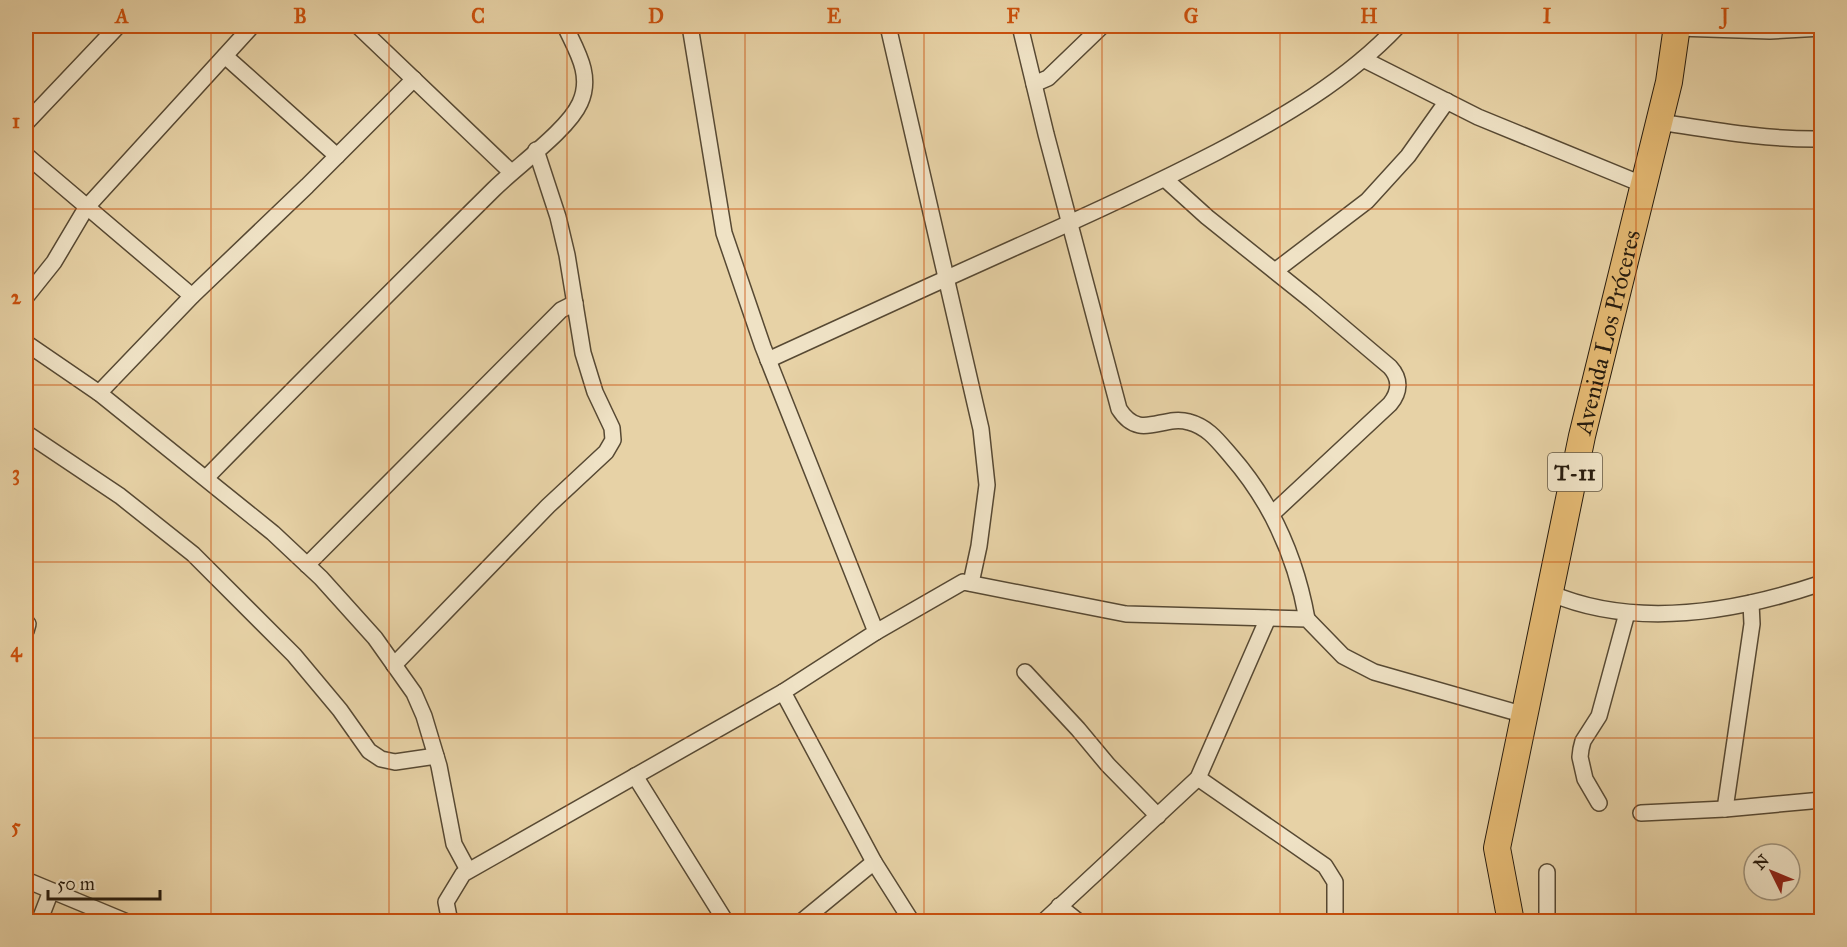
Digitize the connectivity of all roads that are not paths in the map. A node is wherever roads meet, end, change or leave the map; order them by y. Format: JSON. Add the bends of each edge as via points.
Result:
{"nodes":[{"id":1,"x":118,"y":26,"type":"edge"},
{"id":2,"x":252,"y":26,"type":"edge"},
{"id":3,"x":358,"y":26,"type":"edge"},
{"id":4,"x":565,"y":26,"type":"edge"},
{"id":5,"x":690,"y":26,"type":"edge"},
{"id":6,"x":888,"y":26,"type":"edge"},
{"id":7,"x":1020,"y":26,"type":"edge"},
{"id":8,"x":1102,"y":26,"type":"edge"},
{"id":9,"x":1393,"y":27,"type":"edge"},
{"id":10,"x":1677,"y":27,"type":"edge"},
{"id":11,"x":1821,"y":28,"type":"edge"},
{"id":12,"x":225,"y":56,"type":"junction"},
{"id":13,"x":1363,"y":59,"type":"junction"},
{"id":14,"x":414,"y":79,"type":"junction"},
{"id":15,"x":1034,"y":84,"type":"junction"},
{"id":16,"x":1447,"y":101,"type":"junction"},
{"id":17,"x":1659,"y":122,"type":"junction"},
{"id":18,"x":26,"y":123,"type":"edge"},
{"id":19,"x":1821,"y":139,"type":"edge"},
{"id":20,"x":537,"y":150,"type":"junction"},
{"id":21,"x":26,"y":155,"type":"edge"},
{"id":22,"x":338,"y":156,"type":"junction"},
{"id":23,"x":511,"y":171,"type":"junction"},
{"id":24,"x":1165,"y":179,"type":"junction"},
{"id":25,"x":1644,"y":185,"type":"junction"},
{"id":26,"x":86,"y":208,"type":"junction"},
{"id":27,"x":1070,"y":224,"type":"junction"},
{"id":28,"x":1275,"y":271,"type":"junction"},
{"id":29,"x":945,"y":278,"type":"junction"},
{"id":30,"x":192,"y":296,"type":"junction"},
{"id":31,"x":26,"y":297,"type":"edge"},
{"id":32,"x":575,"y":303,"type":"junction"},
{"id":33,"x":26,"y":343,"type":"edge"},
{"id":34,"x":768,"y":360,"type":"junction"},
{"id":35,"x":99,"y":393,"type":"junction"},
{"id":36,"x":26,"y":433,"type":"edge"},
{"id":37,"x":206,"y":478,"type":"junction"},
{"id":38,"x":1272,"y":514,"type":"junction"},
{"id":39,"x":308,"y":565,"type":"junction"},
{"id":40,"x":971,"y":583,"type":"junction"},
{"id":41,"x":1821,"y":583,"type":"edge"},
{"id":42,"x":1550,"y":593,"type":"junction"},
{"id":43,"x":1750,"y":603,"type":"junction"},
{"id":44,"x":1627,"y":613,"type":"junction"},
{"id":45,"x":1268,"y":618,"type":"junction"},
{"id":46,"x":1307,"y":619,"type":"junction"},
{"id":47,"x":876,"y":632,"type":"junction"},
{"id":48,"x":394,"y":665,"type":"junction"},
{"id":49,"x":1025,"y":672,"type":"dead end"},
{"id":50,"x":783,"y":692,"type":"junction"},
{"id":51,"x":1525,"y":715,"type":"junction"},
{"id":52,"x":436,"y":756,"type":"junction"},
{"id":53,"x":635,"y":776,"type":"junction"},
{"id":54,"x":1198,"y":778,"type":"junction"},
{"id":55,"x":1821,"y":800,"type":"edge"},
{"id":56,"x":1599,"y":803,"type":"dead end"},
{"id":57,"x":1725,"y":809,"type":"junction"},
{"id":58,"x":1641,"y":813,"type":"dead end"},
{"id":59,"x":1158,"y":816,"type":"junction"},
{"id":60,"x":874,"y":862,"type":"junction"},
{"id":61,"x":468,"y":870,"type":"junction"},
{"id":62,"x":1547,"y":872,"type":"dead end"},
{"id":63,"x":26,"y":880,"type":"edge"},
{"id":64,"x":51,"y":891,"type":"junction"},
{"id":65,"x":1059,"y":906,"type":"junction"},
{"id":66,"x":39,"y":921,"type":"edge"},
{"id":67,"x":127,"y":921,"type":"edge"},
{"id":68,"x":450,"y":921,"type":"edge"},
{"id":69,"x":726,"y":921,"type":"edge"},
{"id":70,"x":801,"y":921,"type":"edge"},
{"id":71,"x":912,"y":921,"type":"edge"},
{"id":72,"x":1043,"y":921,"type":"edge"},
{"id":73,"x":1078,"y":921,"type":"edge"},
{"id":74,"x":1335,"y":921,"type":"edge"},
{"id":75,"x":1511,"y":921,"type":"edge"},
{"id":76,"x":1546,"y":921,"type":"edge"}],
"edges":[{"from":1,"to":18,"type":"street"},
{"from":2,"to":12,"type":"street"},
{"from":3,"to":14,"type":"street"},
{"from":4,"to":20,"type":"street","via":[[583,67],[583,94],[570,120]]},
{"from":5,"to":34,"type":"street","via":[[724,233]]},
{"from":6,"to":29,"type":"street"},
{"from":7,"to":15,"type":"street"},
{"from":8,"to":15,"type":"street","via":[[1048,78]]},
{"from":9,"to":13,"type":"street"},
{"from":10,"to":11,"type":"street","via":[[1770,31]]},
{"from":10,"to":17,"type":"highway","name":"Avenida Los Próceres","number":"T-11"},
{"from":12,"to":22,"type":"street"},
{"from":12,"to":26,"type":"street"},
{"from":13,"to":16,"type":"street"},
{"from":13,"to":24,"type":"street","via":[[1297,107]]},
{"from":14,"to":22,"type":"street"},
{"from":14,"to":23,"type":"street"},
{"from":15,"to":27,"type":"street"},
{"from":16,"to":25,"type":"street"},
{"from":16,"to":28,"type":"street","via":[[1408,156],[1367,201]]},
{"from":17,"to":19,"type":"street","via":[[1779,138]]},
{"from":17,"to":25,"type":"highway","name":"Avenida Los Próceres","number":"T-11"},
{"from":20,"to":23,"type":"street"},
{"from":20,"to":32,"type":"street","via":[[558,217]]},
{"from":21,"to":26,"type":"street"},
{"from":22,"to":30,"type":"street"},
{"from":23,"to":37,"type":"street"},
{"from":24,"to":27,"type":"street"},
{"from":24,"to":28,"type":"street"},
{"from":25,"to":42,"type":"highway","name":"Avenida Los Próceres","number":"T-11","via":[[1582,436]]},
{"from":26,"to":30,"type":"street"},
{"from":26,"to":31,"type":"street","via":[[54,262]]},
{"from":27,"to":29,"type":"street"},
{"from":27,"to":38,"type":"street","via":[[1123,415],[1145,426],[1184,420],[1206,430],[1238,464]]},
{"from":28,"to":38,"type":"street","via":[[1390,367],[1398,383],[1390,404]]},
{"from":29,"to":34,"type":"street"},
{"from":29,"to":40,"type":"street","via":[[976,402],[987,484]]},
{"from":30,"to":35,"type":"street"},
{"from":32,"to":39,"type":"street","via":[[561,310]]},
{"from":32,"to":48,"type":"street","via":[[583,353],[612,428],[610,447]]},
{"from":33,"to":35,"type":"street"},
{"from":34,"to":47,"type":"street"},
{"from":35,"to":37,"type":"street"},
{"from":36,"to":52,"type":"street","via":[[120,496],[193,554],[294,655],[369,752],[395,762]]},
{"from":37,"to":39,"type":"street"},
{"from":38,"to":46,"type":"street","via":[[1298,575]]},
{"from":39,"to":48,"type":"street","via":[[349,607]]},
{"from":40,"to":45,"type":"street","via":[[1126,615]]},
{"from":40,"to":47,"type":"street","via":[[963,582]]},
{"from":41,"to":43,"type":"street"},
{"from":42,"to":44,"type":"street","via":[[1584,606]]},
{"from":42,"to":51,"type":"highway","name":"Avenida Los Próceres","number":"T-11"},
{"from":43,"to":44,"type":"street","via":[[1684,612]]},
{"from":43,"to":57,"type":"street","via":[[1752,624]]},
{"from":44,"to":56,"type":"street","via":[[1599,716],[1581,749],[1585,779]]},
{"from":45,"to":46,"type":"street"},
{"from":45,"to":54,"type":"street"},
{"from":46,"to":51,"type":"street","via":[[1342,656],[1374,672]]},
{"from":47,"to":50,"type":"street"},
{"from":48,"to":52,"type":"street","via":[[414,693]]},
{"from":49,"to":59,"type":"street"},
{"from":50,"to":53,"type":"street"},
{"from":50,"to":60,"type":"street"},
{"from":51,"to":75,"type":"highway","name":"Avenida Los Próceres","number":"T-11","via":[[1497,848]]},
{"from":52,"to":61,"type":"street","via":[[454,844]]},
{"from":53,"to":61,"type":"street"},
{"from":53,"to":69,"type":"street"},
{"from":54,"to":59,"type":"street"},
{"from":54,"to":74,"type":"street","via":[[1325,866],[1335,882]]},
{"from":55,"to":57,"type":"street"},
{"from":57,"to":58,"type":"street"},
{"from":59,"to":65,"type":"street"},
{"from":60,"to":70,"type":"street"},
{"from":60,"to":71,"type":"street"},
{"from":61,"to":68,"type":"street","via":[[446,902]]},
{"from":62,"to":76,"type":"street"},
{"from":63,"to":64,"type":"street"},
{"from":64,"to":66,"type":"street"},
{"from":64,"to":67,"type":"street"},
{"from":65,"to":72,"type":"street"},
{"from":65,"to":73,"type":"street"}]}
